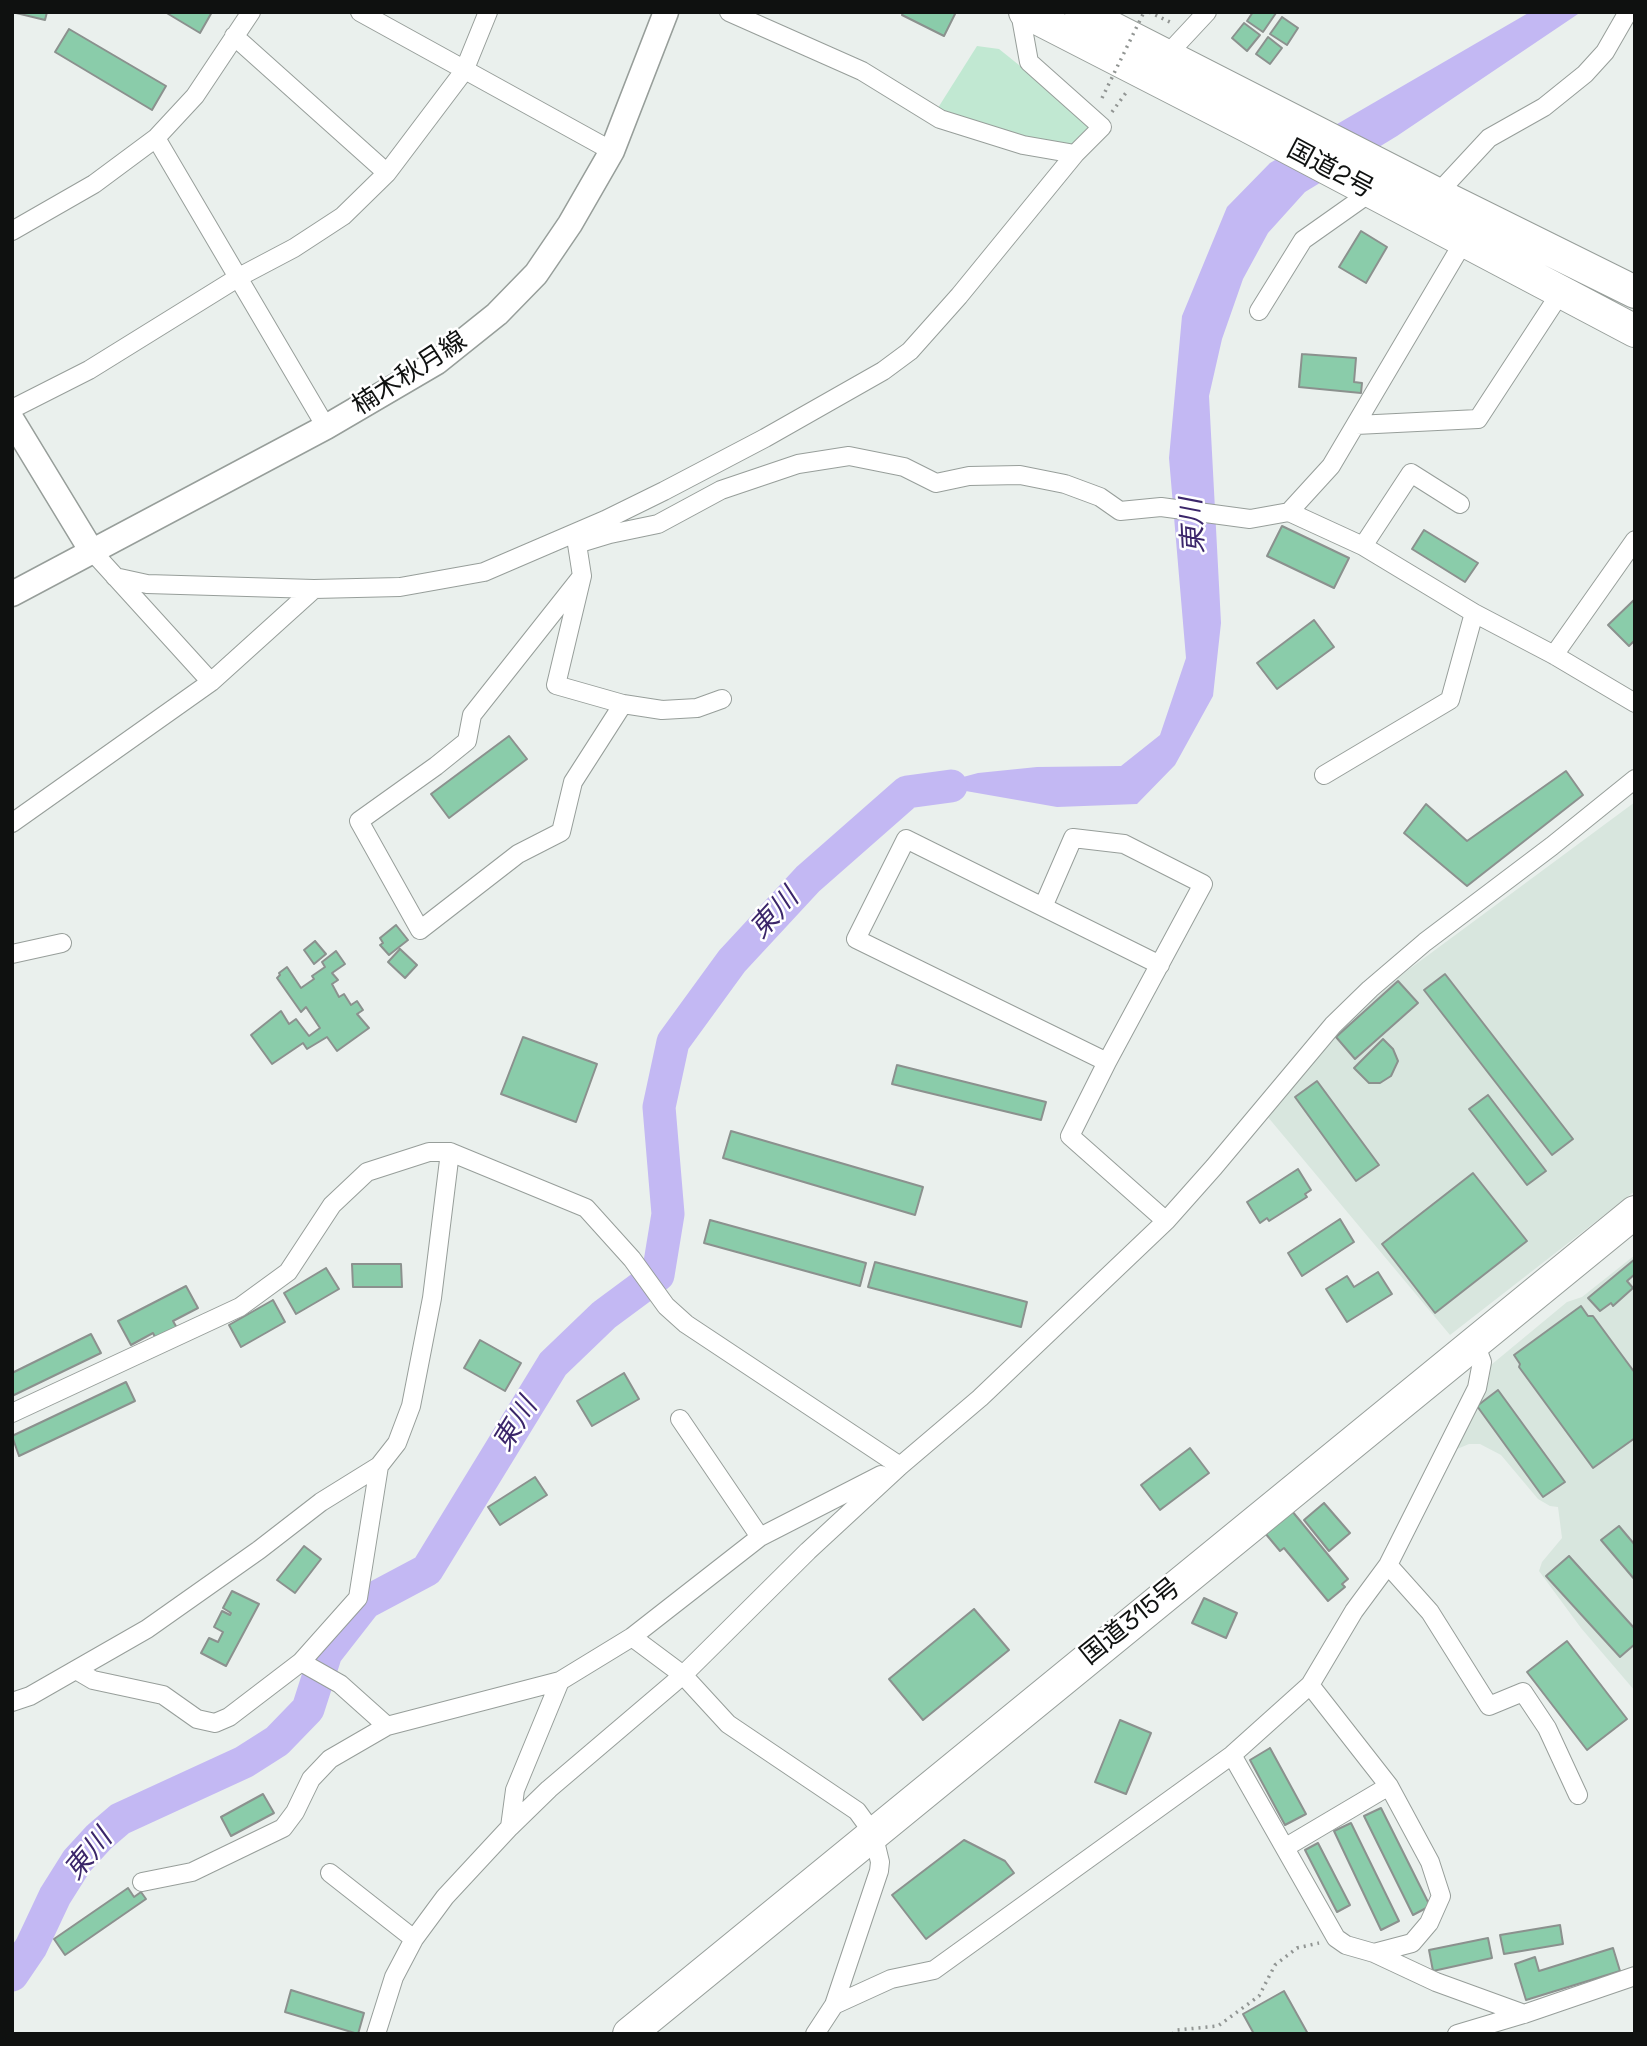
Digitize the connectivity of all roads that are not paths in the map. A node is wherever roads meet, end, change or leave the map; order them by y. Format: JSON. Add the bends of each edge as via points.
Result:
{"nodes":[{"id":1,"x":251,"y":12,"type":"edge"},
{"id":2,"x":360,"y":12,"type":"edge"},
{"id":3,"x":488,"y":12,"type":"edge"},
{"id":4,"x":666,"y":12,"type":"edge"},
{"id":5,"x":729,"y":12,"type":"edge"},
{"id":6,"x":1022,"y":12,"type":"edge"},
{"id":7,"x":1081,"y":12,"type":"edge"},
{"id":8,"x":1207,"y":12,"type":"edge"},
{"id":9,"x":1628,"y":12,"type":"edge"},
{"id":10,"x":234,"y":36,"type":"junction"},
{"id":11,"x":1166,"y":57,"type":"junction"},
{"id":12,"x":464,"y":71,"type":"junction"},
{"id":13,"x":1256,"y":116,"type":"junction"},
{"id":14,"x":156,"y":138,"type":"junction"},
{"id":15,"x":612,"y":151,"type":"junction"},
{"id":16,"x":1075,"y":154,"type":"junction"},
{"id":17,"x":387,"y":173,"type":"junction"},
{"id":18,"x":1382,"y":182,"type":"junction"},
{"id":19,"x":1437,"y":194,"type":"junction"},
{"id":20,"x":12,"y":231,"type":"edge"},
{"id":21,"x":1464,"y":241,"type":"junction"},
{"id":22,"x":239,"y":278,"type":"junction"},
{"id":23,"x":1561,"y":292,"type":"junction"},
{"id":24,"x":1635,"y":292,"type":"edge"},
{"id":25,"x":1259,"y":311,"type":"dead end"},
{"id":26,"x":1635,"y":331,"type":"edge"},
{"id":27,"x":12,"y":410,"type":"edge"},
{"id":28,"x":12,"y":419,"type":"edge"},
{"id":29,"x":1356,"y":425,"type":"junction"},
{"id":30,"x":326,"y":427,"type":"junction"},
{"id":31,"x":1460,"y":504,"type":"dead end"},
{"id":32,"x":1289,"y":512,"type":"junction"},
{"id":33,"x":578,"y":538,"type":"junction"},
{"id":34,"x":1635,"y":540,"type":"edge"},
{"id":35,"x":1363,"y":546,"type":"junction"},
{"id":36,"x":92,"y":550,"type":"junction"},
{"id":37,"x":582,"y":576,"type":"junction"},
{"id":38,"x":115,"y":577,"type":"junction"},
{"id":39,"x":314,"y":589,"type":"junction"},
{"id":40,"x":12,"y":594,"type":"edge"},
{"id":41,"x":1474,"y":613,"type":"junction"},
{"id":42,"x":1554,"y":655,"type":"junction"},
{"id":43,"x":211,"y":682,"type":"junction"},
{"id":44,"x":722,"y":699,"type":"dead end"},
{"id":45,"x":1634,"y":701,"type":"edge"},
{"id":46,"x":623,"y":704,"type":"junction"},
{"id":47,"x":1324,"y":775,"type":"dead end"},
{"id":48,"x":1635,"y":779,"type":"edge"},
{"id":49,"x":12,"y":823,"type":"edge"},
{"id":50,"x":1043,"y":907,"type":"junction"},
{"id":51,"x":62,"y":943,"type":"dead end"},
{"id":52,"x":12,"y":954,"type":"edge"},
{"id":53,"x":1160,"y":965,"type":"junction"},
{"id":54,"x":1107,"y":1062,"type":"junction"},
{"id":55,"x":450,"y":1152,"type":"junction"},
{"id":56,"x":1635,"y":1212,"type":"edge"},
{"id":57,"x":1166,"y":1221,"type":"junction"},
{"id":58,"x":1475,"y":1343,"type":"junction"},
{"id":59,"x":12,"y":1413,"type":"edge"},
{"id":60,"x":680,"y":1419,"type":"dead end"},
{"id":61,"x":900,"y":1465,"type":"junction"},
{"id":62,"x":379,"y":1466,"type":"junction"},
{"id":63,"x":760,"y":1537,"type":"junction"},
{"id":64,"x":1388,"y":1564,"type":"junction"},
{"id":65,"x":632,"y":1637,"type":"junction"},
{"id":66,"x":307,"y":1665,"type":"junction"},
{"id":67,"x":76,"y":1670,"type":"junction"},
{"id":68,"x":683,"y":1675,"type":"junction"},
{"id":69,"x":560,"y":1681,"type":"junction"},
{"id":70,"x":1310,"y":1685,"type":"junction"},
{"id":71,"x":12,"y":1702,"type":"edge"},
{"id":72,"x":387,"y":1726,"type":"junction"},
{"id":73,"x":1232,"y":1755,"type":"junction"},
{"id":74,"x":1389,"y":1786,"type":"junction"},
{"id":75,"x":1578,"y":1795,"type":"dead end"},
{"id":76,"x":510,"y":1828,"type":"junction"},
{"id":77,"x":873,"y":1833,"type":"junction"},
{"id":78,"x":1286,"y":1847,"type":"junction"},
{"id":79,"x":330,"y":1873,"type":"dead end"},
{"id":80,"x":142,"y":1882,"type":"dead end"},
{"id":81,"x":414,"y":1939,"type":"junction"},
{"id":82,"x":1374,"y":1953,"type":"junction"},
{"id":83,"x":1635,"y":1976,"type":"edge"},
{"id":84,"x":834,"y":2004,"type":"junction"},
{"id":85,"x":1524,"y":2014,"type":"junction"},
{"id":86,"x":376,"y":2034,"type":"edge"},
{"id":87,"x":629,"y":2034,"type":"edge"},
{"id":88,"x":815,"y":2034,"type":"edge"},
{"id":89,"x":1457,"y":2034,"type":"edge"}],
"edges":[{"from":1,"to":10,"type":"street"},
{"from":2,"to":12,"type":"street"},
{"from":3,"to":12,"type":"street"},
{"from":4,"to":15,"type":"street","name":"楠木秋月線"},
{"from":5,"to":16,"type":"street","via":[[862,71],[940,119],[1023,145]]},
{"from":6,"to":13,"type":"highway","name":"国道2号"},
{"from":6,"to":16,"type":"street","via":[[1029,62],[1102,128]]},
{"from":7,"to":11,"type":"highway","name":"国道2号"},
{"from":8,"to":11,"type":"street"},
{"from":9,"to":19,"type":"street","via":[[1605,52],[1585,74],[1544,107],[1489,138]]},
{"from":10,"to":14,"type":"street","via":[[194,96]]},
{"from":10,"to":17,"type":"street"},
{"from":11,"to":13,"type":"highway","name":"国道2号"},
{"from":12,"to":15,"type":"street"},
{"from":12,"to":17,"type":"street"},
{"from":13,"to":18,"type":"highway","name":"国道2号"},
{"from":14,"to":20,"type":"street","via":[[94,184]]},
{"from":14,"to":22,"type":"street"},
{"from":15,"to":30,"type":"street","name":"楠木秋月線","via":[[536,274],[497,314],[437,362]]},
{"from":16,"to":33,"type":"street","via":[[910,351],[765,438]]},
{"from":17,"to":22,"type":"street","via":[[343,216]]},
{"from":18,"to":19,"type":"highway"},
{"from":18,"to":21,"type":"highway","name":"国道2号"},
{"from":18,"to":25,"type":"street","via":[[1303,240]]},
{"from":19,"to":24,"type":"highway"},
{"from":21,"to":23,"type":"highway","name":"国道2号"},
{"from":21,"to":29,"type":"street"},
{"from":22,"to":27,"type":"street","via":[[89,370]]},
{"from":22,"to":30,"type":"street"},
{"from":23,"to":26,"type":"highway","name":"国道2号"},
{"from":23,"to":29,"type":"street","via":[[1478,419]]},
{"from":28,"to":36,"type":"street"},
{"from":29,"to":32,"type":"street","via":[[1331,466]]},
{"from":30,"to":36,"type":"street","name":"楠木秋月線"},
{"from":31,"to":35,"type":"street","via":[[1411,473]]},
{"from":32,"to":33,"type":"street","via":[[1250,519],[1161,508],[1120,511],[1100,497],[1065,484],[1020,475],[969,476],[936,483],[904,467],[849,456],[798,464],[721,490],[658,524]]},
{"from":32,"to":35,"type":"street"},
{"from":33,"to":37,"type":"street"},
{"from":33,"to":39,"type":"street","via":[[484,572],[400,587]]},
{"from":34,"to":42,"type":"street"},
{"from":35,"to":41,"type":"street"},
{"from":36,"to":38,"type":"street"},
{"from":36,"to":40,"type":"street","name":"楠木秋月線"},
{"from":37,"to":46,"type":"street","via":[[556,685]]},
{"from":37,"to":46,"type":"street","via":[[472,715],[467,741],[359,821],[420,930],[518,854],[561,832],[573,782]]},
{"from":38,"to":39,"type":"street","via":[[147,584]]},
{"from":38,"to":43,"type":"street"},
{"from":39,"to":43,"type":"street"},
{"from":41,"to":42,"type":"street"},
{"from":41,"to":47,"type":"street","via":[[1450,700]]},
{"from":42,"to":45,"type":"street"},
{"from":43,"to":49,"type":"street"},
{"from":44,"to":46,"type":"street","via":[[697,708],[663,710]]},
{"from":48,"to":57,"type":"street","via":[[1370,989],[1333,1024]]},
{"from":50,"to":53,"type":"street"},
{"from":50,"to":53,"type":"street","via":[[1073,838],[1124,844],[1203,884]]},
{"from":50,"to":54,"type":"street","via":[[906,839],[856,939]]},
{"from":51,"to":52,"type":"street"},
{"from":53,"to":54,"type":"street"},
{"from":54,"to":57,"type":"street","via":[[1070,1136]]},
{"from":55,"to":59,"type":"street","via":[[429,1152],[367,1172],[332,1205],[288,1272],[240,1307]]},
{"from":55,"to":61,"type":"street","via":[[586,1208],[686,1324]]},
{"from":55,"to":62,"type":"street","via":[[432,1298],[411,1406],[397,1443]]},
{"from":56,"to":58,"type":"highway","name":"国道315号"},
{"from":57,"to":61,"type":"street","via":[[980,1398]]},
{"from":58,"to":64,"type":"street","via":[[1482,1362],[1477,1388]]},
{"from":58,"to":77,"type":"highway","name":"国道315号"},
{"from":60,"to":63,"type":"street"},
{"from":61,"to":63,"type":"street"},
{"from":61,"to":68,"type":"street"},
{"from":62,"to":66,"type":"street","via":[[358,1598]]},
{"from":62,"to":67,"type":"street","via":[[321,1502],[147,1629]]},
{"from":63,"to":65,"type":"street"},
{"from":64,"to":70,"type":"street"},
{"from":64,"to":75,"type":"street","via":[[1430,1612],[1489,1706],[1523,1692],[1547,1728]]},
{"from":65,"to":68,"type":"street"},
{"from":65,"to":69,"type":"street"},
{"from":66,"to":67,"type":"street","via":[[215,1723],[197,1719],[163,1695],[93,1680]]},
{"from":66,"to":72,"type":"street","via":[[340,1684]]},
{"from":67,"to":71,"type":"street"},
{"from":68,"to":76,"type":"street"},
{"from":68,"to":77,"type":"street","via":[[728,1724],[857,1811]]},
{"from":69,"to":72,"type":"street"},
{"from":69,"to":76,"type":"street","via":[[515,1790]]},
{"from":70,"to":73,"type":"street"},
{"from":70,"to":74,"type":"street"},
{"from":72,"to":80,"type":"street","via":[[330,1759],[311,1779],[283,1828],[192,1872]]},
{"from":73,"to":78,"type":"street"},
{"from":73,"to":84,"type":"street","via":[[934,1970],[891,1979]]},
{"from":74,"to":78,"type":"street"},
{"from":74,"to":82,"type":"street","via":[[1430,1862],[1441,1896],[1429,1923],[1412,1943]]},
{"from":76,"to":81,"type":"street","via":[[445,1897]]},
{"from":77,"to":84,"type":"street","via":[[879,1871]]},
{"from":77,"to":87,"type":"highway","name":"国道315号"},
{"from":78,"to":82,"type":"street","via":[[1336,1938]]},
{"from":79,"to":81,"type":"street"},
{"from":81,"to":86,"type":"street","via":[[394,1977]]},
{"from":82,"to":85,"type":"street","via":[[1436,1982]]},
{"from":83,"to":85,"type":"street"},
{"from":84,"to":88,"type":"street"},
{"from":85,"to":89,"type":"street"}]}
